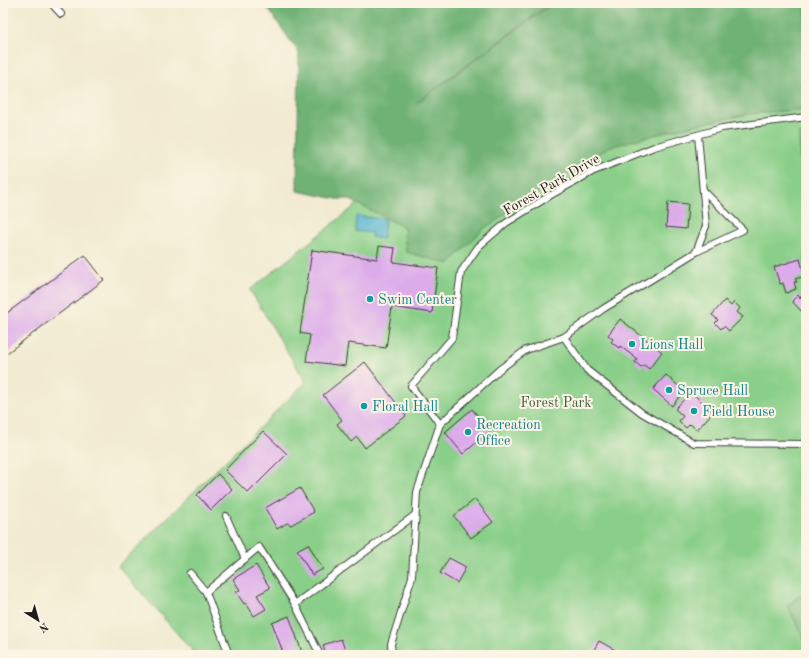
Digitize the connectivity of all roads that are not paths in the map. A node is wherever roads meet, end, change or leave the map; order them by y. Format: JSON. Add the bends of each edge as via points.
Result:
{"nodes":[{"id":1,"x":51,"y":3,"type":"edge"},
{"id":2,"x":61,"y":14,"type":"dead end"},
{"id":3,"x":806,"y":117,"type":"edge"},
{"id":4,"x":698,"y":135,"type":"junction"},
{"id":5,"x":703,"y":190,"type":"junction"},
{"id":6,"x":696,"y":252,"type":"junction"},
{"id":7,"x":564,"y":337,"type":"junction"},
{"id":8,"x":440,"y":424,"type":"junction"},
{"id":9,"x":806,"y":444,"type":"edge"},
{"id":10,"x":415,"y":515,"type":"junction"},
{"id":11,"x":226,"y":516,"type":"dead end"},
{"id":12,"x":244,"y":559,"type":"junction"},
{"id":13,"x":190,"y":573,"type":"dead end"},
{"id":14,"x":206,"y":592,"type":"junction"},
{"id":15,"x":296,"y":604,"type":"junction"},
{"id":16,"x":229,"y":655,"type":"edge"},
{"id":17,"x":320,"y":655,"type":"edge"},
{"id":18,"x":392,"y":655,"type":"edge"}],
"edges":[{"from":1,"to":2,"type":"lane"},
{"from":3,"to":4,"type":"lane","name":"Forest Park Drive","via":[[722,128]]},
{"from":4,"to":5,"type":"lane"},
{"from":4,"to":8,"type":"lane","name":"Forest Park Drive","via":[[654,147],[594,171],[506,223],[478,247],[461,272],[452,338],[411,386]]},
{"from":5,"to":6,"type":"lane","via":[[706,226]]},
{"from":5,"to":6,"type":"lane","via":[[743,230]]},
{"from":6,"to":7,"type":"lane","via":[[603,309]]},
{"from":7,"to":8,"type":"lane","via":[[526,350],[500,369]]},
{"from":7,"to":9,"type":"lane","via":[[586,370],[642,413],[694,443]]},
{"from":8,"to":10,"type":"lane","via":[[417,492]]},
{"from":10,"to":15,"type":"lane"},
{"from":10,"to":18,"type":"lane","via":[[412,577],[391,644]]},
{"from":11,"to":12,"type":"lane"},
{"from":12,"to":14,"type":"lane"},
{"from":12,"to":15,"type":"lane","via":[[259,547]]},
{"from":13,"to":14,"type":"lane"},
{"from":14,"to":16,"type":"lane"},
{"from":15,"to":17,"type":"lane"}]}
